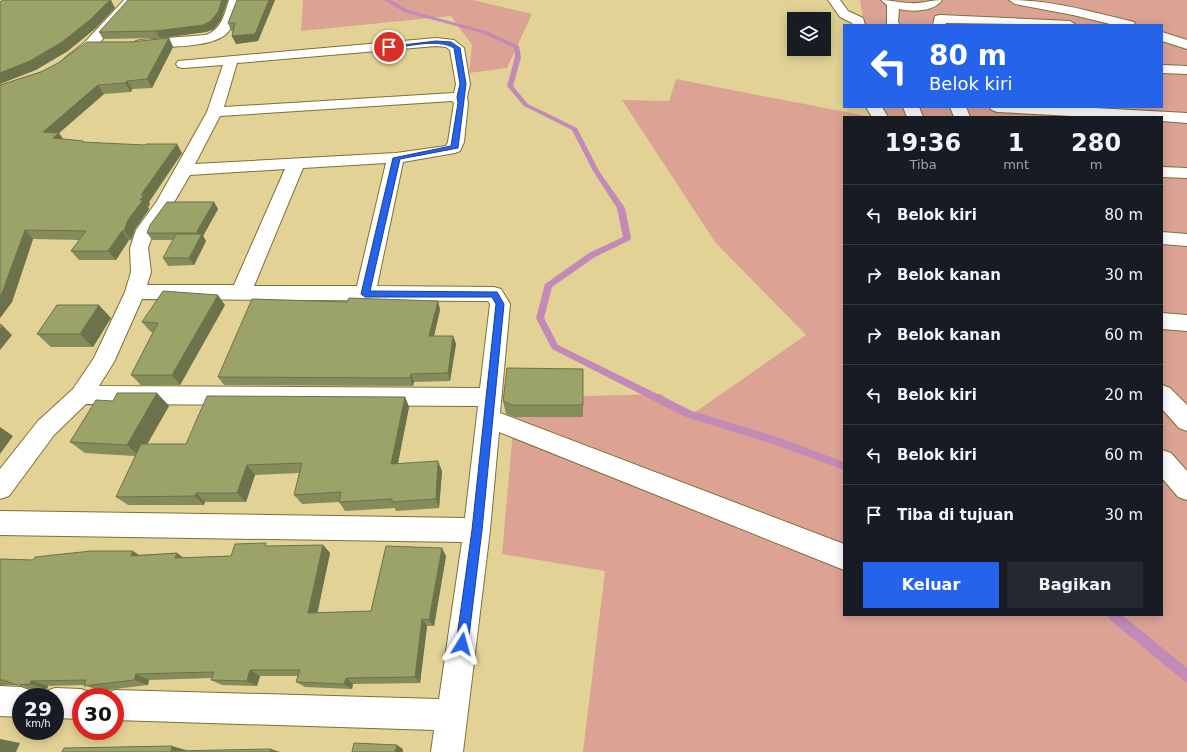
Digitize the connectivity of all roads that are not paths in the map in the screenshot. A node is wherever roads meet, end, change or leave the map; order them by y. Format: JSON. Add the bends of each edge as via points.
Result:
{"nodes":[{"id":1,"x":131,"y":0,"type":"edge"},
{"id":2,"x":235,"y":0,"type":"edge"},
{"id":3,"x":834,"y":0,"type":"edge"},
{"id":4,"x":936,"y":0,"type":"edge"},
{"id":5,"x":1015,"y":0,"type":"edge"},
{"id":6,"x":890,"y":2,"type":"edge"},
{"id":7,"x":859,"y":24,"type":"edge"},
{"id":8,"x":893,"y":24,"type":"edge"},
{"id":9,"x":939,"y":24,"type":"edge"},
{"id":10,"x":1048,"y":24,"type":"edge"},
{"id":11,"x":1125,"y":24,"type":"edge"},
{"id":12,"x":1163,"y":36,"type":"edge"},
{"id":13,"x":90,"y":45,"type":"junction"},
{"id":14,"x":105,"y":45,"type":"edge"},
{"id":15,"x":128,"y":45,"type":"edge"},
{"id":16,"x":1187,"y":45,"type":"edge"},
{"id":17,"x":231,"y":61,"type":"junction"},
{"id":18,"x":183,"y":64,"type":"dead end"},
{"id":19,"x":57,"y":68,"type":"edge"},
{"id":20,"x":1163,"y":69,"type":"edge"},
{"id":21,"x":1187,"y":70,"type":"edge"},
{"id":22,"x":460,"y":97,"type":"junction"},
{"id":23,"x":1014,"y":108,"type":"edge"},
{"id":24,"x":215,"y":112,"type":"junction"},
{"id":25,"x":1152,"y":116,"type":"edge"},
{"id":26,"x":1163,"y":117,"type":"edge"},
{"id":27,"x":1187,"y":118,"type":"edge"},
{"id":28,"x":396,"y":158,"type":"junction"},
{"id":29,"x":296,"y":164,"type":"junction"},
{"id":30,"x":184,"y":170,"type":"junction"},
{"id":31,"x":1163,"y":172,"type":"edge"},
{"id":32,"x":1187,"y":173,"type":"edge"},
{"id":33,"x":1163,"y":238,"type":"edge"},
{"id":34,"x":1187,"y":240,"type":"edge"},
{"id":35,"x":135,"y":292,"type":"junction"},
{"id":36,"x":241,"y":293,"type":"junction"},
{"id":37,"x":365,"y":294,"type":"junction"},
{"id":38,"x":1163,"y":321,"type":"edge"},
{"id":39,"x":1187,"y":323,"type":"edge"},
{"id":40,"x":81,"y":395,"type":"junction"},
{"id":41,"x":1163,"y":395,"type":"edge"},
{"id":42,"x":489,"y":407,"type":"junction"},
{"id":43,"x":1187,"y":421,"type":"edge"},
{"id":44,"x":1163,"y":462,"type":"edge"},
{"id":45,"x":0,"y":488,"type":"edge"},
{"id":46,"x":1187,"y":489,"type":"edge"},
{"id":47,"x":0,"y":523,"type":"edge"},
{"id":48,"x":477,"y":530,"type":"junction"},
{"id":49,"x":843,"y":557,"type":"edge"},
{"id":50,"x":0,"y":701,"type":"edge"},
{"id":51,"x":12,"y":702,"type":"edge"},
{"id":52,"x":124,"y":705,"type":"edge"},
{"id":53,"x":452,"y":716,"type":"junction"},
{"id":54,"x":447,"y":752,"type":"edge"}],
"edges":[{"from":1,"to":13,"type":"street"},
{"from":2,"to":15,"type":"street","via":[[228,24],[218,36]]},
{"from":3,"to":7,"type":"street","via":[[844,14],[858,21]]},
{"from":4,"to":6,"type":"street","via":[[918,13]]},
{"from":5,"to":11,"type":"street"},
{"from":6,"to":8,"type":"street"},
{"from":9,"to":10,"type":"street","via":[[940,19]]},
{"from":12,"to":16,"type":"street"},
{"from":13,"to":14,"type":"street"},
{"from":13,"to":19,"type":"street"},
{"from":17,"to":18,"type":"street"},
{"from":17,"to":22,"type":"street","via":[[436,42],[449,43],[457,48],[463,84]]},
{"from":17,"to":24,"type":"street"},
{"from":20,"to":21,"type":"street"},
{"from":22,"to":24,"type":"street"},
{"from":22,"to":28,"type":"street","via":[[454,148]]},
{"from":23,"to":25,"type":"street"},
{"from":24,"to":30,"type":"street"},
{"from":26,"to":27,"type":"street"},
{"from":28,"to":29,"type":"street"},
{"from":28,"to":37,"type":"street"},
{"from":29,"to":30,"type":"street"},
{"from":29,"to":36,"type":"street"},
{"from":30,"to":35,"type":"street","via":[[145,230],[140,248],[141,272]]},
{"from":31,"to":32,"type":"street"},
{"from":33,"to":34,"type":"street"},
{"from":35,"to":36,"type":"street"},
{"from":35,"to":40,"type":"street","via":[[104,362]]},
{"from":36,"to":37,"type":"street"},
{"from":37,"to":42,"type":"street","via":[[494,294],[500,304]]},
{"from":38,"to":39,"type":"street"},
{"from":40,"to":42,"type":"street"},
{"from":40,"to":45,"type":"street","via":[[46,428]]},
{"from":41,"to":43,"type":"street"},
{"from":42,"to":48,"type":"street"},
{"from":42,"to":49,"type":"street"},
{"from":44,"to":46,"type":"street"},
{"from":47,"to":48,"type":"street"},
{"from":48,"to":53,"type":"street"},
{"from":50,"to":51,"type":"street"},
{"from":52,"to":53,"type":"street"},
{"from":53,"to":54,"type":"street"}]}
